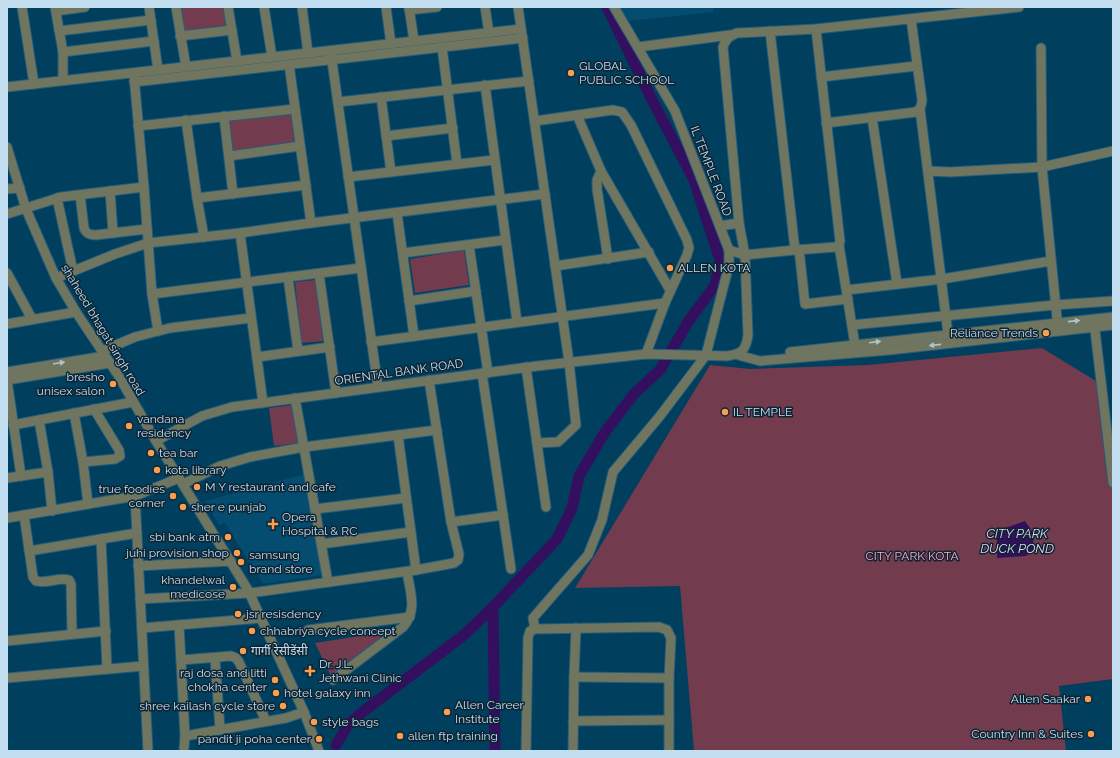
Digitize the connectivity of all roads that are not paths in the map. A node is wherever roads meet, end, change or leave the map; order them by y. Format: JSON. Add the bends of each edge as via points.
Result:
{"nodes":[{"id":1,"x":22,"y":7,"type":"edge"},
{"id":2,"x":85,"y":7,"type":"edge"},
{"id":3,"x":149,"y":7,"type":"edge"},
{"id":4,"x":176,"y":7,"type":"edge"},
{"id":5,"x":228,"y":7,"type":"edge"},
{"id":6,"x":264,"y":7,"type":"edge"},
{"id":7,"x":302,"y":7,"type":"edge"},
{"id":8,"x":386,"y":7,"type":"edge"},
{"id":9,"x":437,"y":7,"type":"edge"},
{"id":10,"x":485,"y":7,"type":"edge"},
{"id":11,"x":518,"y":7,"type":"edge"},
{"id":12,"x":614,"y":7,"type":"edge"},
{"id":13,"x":1019,"y":7,"type":"edge"},
{"id":14,"x":55,"y":9,"type":"edge"},
{"id":15,"x":409,"y":9,"type":"edge"},
{"id":16,"x":911,"y":19,"type":"junction"},
{"id":17,"x":151,"y":20,"type":"junction"},
{"id":18,"x":816,"y":29,"type":"junction"},
{"id":19,"x":232,"y":30,"type":"junction"},
{"id":20,"x":59,"y":31,"type":"junction"},
{"id":21,"x":770,"y":31,"type":"junction"},
{"id":22,"x":488,"y":33,"type":"junction"},
{"id":23,"x":522,"y":34,"type":"junction"},
{"id":24,"x":730,"y":35,"type":"junction"},
{"id":25,"x":180,"y":36,"type":"junction"},
{"id":26,"x":154,"y":41,"type":"junction"},
{"id":27,"x":414,"y":41,"type":"junction"},
{"id":28,"x":391,"y":44,"type":"junction"},
{"id":29,"x":442,"y":47,"type":"junction"},
{"id":30,"x":638,"y":47,"type":"junction"},
{"id":31,"x":1041,"y":48,"type":"dead end"},
{"id":32,"x":63,"y":52,"type":"junction"},
{"id":33,"x":308,"y":53,"type":"junction"},
{"id":34,"x":331,"y":55,"type":"junction"},
{"id":35,"x":272,"y":57,"type":"junction"},
{"id":36,"x":237,"y":61,"type":"junction"},
{"id":37,"x":288,"y":64,"type":"junction"},
{"id":38,"x":916,"y":66,"type":"junction"},
{"id":39,"x":186,"y":67,"type":"junction"},
{"id":40,"x":158,"y":70,"type":"junction"},
{"id":41,"x":134,"y":77,"type":"junction"},
{"id":42,"x":821,"y":77,"type":"junction"},
{"id":43,"x":63,"y":80,"type":"junction"},
{"id":44,"x":529,"y":81,"type":"junction"},
{"id":45,"x":34,"y":84,"type":"junction"},
{"id":46,"x":485,"y":85,"type":"junction"},
{"id":47,"x":7,"y":87,"type":"edge"},
{"id":48,"x":448,"y":90,"type":"junction"},
{"id":49,"x":382,"y":97,"type":"junction"},
{"id":50,"x":338,"y":102,"type":"junction"},
{"id":51,"x":295,"y":109,"type":"junction"},
{"id":52,"x":920,"y":109,"type":"junction"},
{"id":53,"x":577,"y":115,"type":"junction"},
{"id":54,"x":224,"y":116,"type":"junction"},
{"id":55,"x":872,"y":117,"type":"junction"},
{"id":56,"x":186,"y":120,"type":"junction"},
{"id":57,"x":535,"y":121,"type":"junction"},
{"id":58,"x":826,"y":123,"type":"junction"},
{"id":59,"x":138,"y":126,"type":"junction"},
{"id":60,"x":453,"y":128,"type":"junction"},
{"id":61,"x":386,"y":136,"type":"junction"},
{"id":62,"x":7,"y":146,"type":"edge"},
{"id":63,"x":300,"y":146,"type":"junction"},
{"id":64,"x":1113,"y":151,"type":"edge"},
{"id":65,"x":229,"y":156,"type":"junction"},
{"id":66,"x":9,"y":160,"type":"edge"},
{"id":67,"x":494,"y":160,"type":"junction"},
{"id":68,"x":457,"y":164,"type":"junction"},
{"id":69,"x":1042,"y":167,"type":"junction"},
{"id":70,"x":601,"y":171,"type":"junction"},
{"id":71,"x":928,"y":171,"type":"junction"},
{"id":72,"x":391,"y":172,"type":"junction"},
{"id":73,"x":348,"y":177,"type":"junction"},
{"id":74,"x":306,"y":185,"type":"junction"},
{"id":75,"x":144,"y":187,"type":"junction"},
{"id":76,"x":20,"y":188,"type":"junction"},
{"id":77,"x":7,"y":190,"type":"edge"},
{"id":78,"x":110,"y":191,"type":"junction"},
{"id":79,"x":80,"y":194,"type":"junction"},
{"id":80,"x":233,"y":194,"type":"junction"},
{"id":81,"x":545,"y":194,"type":"junction"},
{"id":82,"x":57,"y":198,"type":"junction"},
{"id":83,"x":197,"y":198,"type":"junction"},
{"id":84,"x":500,"y":200,"type":"junction"},
{"id":85,"x":26,"y":209,"type":"junction"},
{"id":86,"x":397,"y":213,"type":"junction"},
{"id":87,"x":7,"y":214,"type":"edge"},
{"id":88,"x":354,"y":218,"type":"junction"},
{"id":89,"x":311,"y":223,"type":"junction"},
{"id":90,"x":739,"y":223,"type":"junction"},
{"id":91,"x":720,"y":226,"type":"junction"},
{"id":92,"x":147,"y":229,"type":"junction"},
{"id":93,"x":113,"y":233,"type":"junction"},
{"id":94,"x":240,"y":233,"type":"junction"},
{"id":95,"x":204,"y":237,"type":"junction"},
{"id":96,"x":505,"y":240,"type":"junction"},
{"id":97,"x":148,"y":243,"type":"junction"},
{"id":98,"x":469,"y":245,"type":"junction"},
{"id":99,"x":839,"y":245,"type":"junction"},
{"id":100,"x":797,"y":249,"type":"junction"},
{"id":101,"x":729,"y":250,"type":"junction"},
{"id":102,"x":649,"y":252,"type":"junction"},
{"id":103,"x":403,"y":254,"type":"junction"},
{"id":104,"x":608,"y":259,"type":"junction"},
{"id":105,"x":745,"y":259,"type":"junction"},
{"id":106,"x":1051,"y":261,"type":"junction"},
{"id":107,"x":555,"y":266,"type":"junction"},
{"id":108,"x":361,"y":268,"type":"junction"},
{"id":109,"x":73,"y":271,"type":"junction"},
{"id":110,"x":7,"y":273,"type":"edge"},
{"id":111,"x":728,"y":273,"type":"junction"},
{"id":112,"x":319,"y":274,"type":"junction"},
{"id":113,"x":288,"y":277,"type":"junction"},
{"id":114,"x":56,"y":278,"type":"junction"},
{"id":115,"x":942,"y":279,"type":"junction"},
{"id":116,"x":246,"y":283,"type":"junction"},
{"id":117,"x":897,"y":284,"type":"junction"},
{"id":118,"x":670,"y":290,"type":"junction"},
{"id":119,"x":11,"y":291,"type":"edge"},
{"id":120,"x":476,"y":291,"type":"junction"},
{"id":121,"x":152,"y":294,"type":"junction"},
{"id":122,"x":847,"y":295,"type":"junction"},
{"id":123,"x":409,"y":301,"type":"junction"},
{"id":124,"x":1113,"y":301,"type":"edge"},
{"id":125,"x":664,"y":303,"type":"junction"},
{"id":126,"x":1055,"y":305,"type":"junction"},
{"id":127,"x":76,"y":312,"type":"junction"},
{"id":128,"x":562,"y":316,"type":"junction"},
{"id":129,"x":946,"y":316,"type":"junction"},
{"id":130,"x":1113,"y":316,"type":"edge"},
{"id":131,"x":251,"y":318,"type":"junction"},
{"id":132,"x":32,"y":319,"type":"junction"},
{"id":133,"x":516,"y":322,"type":"junction"},
{"id":134,"x":1094,"y":323,"type":"junction"},
{"id":135,"x":7,"y":324,"type":"edge"},
{"id":136,"x":852,"y":325,"type":"junction"},
{"id":137,"x":1113,"y":326,"type":"edge"},
{"id":138,"x":481,"y":327,"type":"junction"},
{"id":139,"x":1058,"y":327,"type":"junction"},
{"id":140,"x":158,"y":331,"type":"junction"},
{"id":141,"x":948,"y":334,"type":"junction"},
{"id":142,"x":414,"y":336,"type":"junction"},
{"id":143,"x":371,"y":342,"type":"junction"},
{"id":144,"x":855,"y":344,"type":"junction"},
{"id":145,"x":330,"y":347,"type":"junction"},
{"id":146,"x":298,"y":351,"type":"junction"},
{"id":147,"x":649,"y":354,"type":"junction"},
{"id":148,"x":738,"y":355,"type":"junction"},
{"id":149,"x":105,"y":356,"type":"junction"},
{"id":150,"x":706,"y":356,"type":"junction"},
{"id":151,"x":257,"y":357,"type":"junction"},
{"id":152,"x":754,"y":358,"type":"junction"},
{"id":153,"x":569,"y":362,"type":"junction"},
{"id":154,"x":526,"y":367,"type":"junction"},
{"id":155,"x":7,"y":372,"type":"edge"},
{"id":156,"x":485,"y":373,"type":"junction"},
{"id":157,"x":7,"y":380,"type":"edge"},
{"id":158,"x":429,"y":380,"type":"junction"},
{"id":159,"x":378,"y":387,"type":"junction"},
{"id":160,"x":336,"y":393,"type":"junction"},
{"id":161,"x":295,"y":398,"type":"junction"},
{"id":162,"x":133,"y":402,"type":"junction"},
{"id":163,"x":263,"y":403,"type":"junction"},
{"id":164,"x":94,"y":409,"type":"junction"},
{"id":165,"x":74,"y":413,"type":"junction"},
{"id":166,"x":39,"y":420,"type":"junction"},
{"id":167,"x":13,"y":425,"type":"junction"},
{"id":168,"x":437,"y":430,"type":"junction"},
{"id":169,"x":398,"y":435,"type":"junction"},
{"id":170,"x":156,"y":441,"type":"junction"},
{"id":171,"x":537,"y":443,"type":"junction"},
{"id":172,"x":304,"y":447,"type":"junction"},
{"id":173,"x":82,"y":462,"type":"junction"},
{"id":174,"x":48,"y":472,"type":"junction"},
{"id":175,"x":21,"y":476,"type":"junction"},
{"id":176,"x":7,"y":478,"type":"edge"},
{"id":177,"x":181,"y":481,"type":"junction"},
{"id":178,"x":1113,"y":483,"type":"edge"},
{"id":179,"x":135,"y":496,"type":"junction"},
{"id":180,"x":406,"y":498,"type":"junction"},
{"id":181,"x":88,"y":504,"type":"junction"},
{"id":182,"x":546,"y":507,"type":"dead end"},
{"id":183,"x":315,"y":509,"type":"junction"},
{"id":184,"x":52,"y":511,"type":"junction"},
{"id":185,"x":24,"y":515,"type":"junction"},
{"id":186,"x":503,"y":515,"type":"junction"},
{"id":187,"x":7,"y":518,"type":"edge"},
{"id":188,"x":451,"y":522,"type":"junction"},
{"id":189,"x":411,"y":532,"type":"junction"},
{"id":190,"x":137,"y":533,"type":"junction"},
{"id":191,"x":101,"y":539,"type":"junction"},
{"id":192,"x":321,"y":544,"type":"junction"},
{"id":193,"x":29,"y":551,"type":"junction"},
{"id":194,"x":231,"y":561,"type":"junction"},
{"id":195,"x":138,"y":566,"type":"junction"},
{"id":196,"x":511,"y":569,"type":"dead end"},
{"id":197,"x":416,"y":570,"type":"junction"},
{"id":198,"x":407,"y":572,"type":"junction"},
{"id":199,"x":328,"y":582,"type":"junction"},
{"id":200,"x":250,"y":593,"type":"junction"},
{"id":201,"x":140,"y":599,"type":"junction"},
{"id":202,"x":410,"y":617,"type":"junction"},
{"id":203,"x":261,"y":618,"type":"junction"},
{"id":204,"x":179,"y":625,"type":"junction"},
{"id":205,"x":142,"y":628,"type":"junction"},
{"id":206,"x":576,"y":628,"type":"junction"},
{"id":207,"x":535,"y":629,"type":"junction"},
{"id":208,"x":308,"y":630,"type":"dead end"},
{"id":209,"x":106,"y":631,"type":"junction"},
{"id":210,"x":72,"y":634,"type":"junction"},
{"id":211,"x":7,"y":641,"type":"edge"},
{"id":212,"x":215,"y":658,"type":"junction"},
{"id":213,"x":181,"y":660,"type":"junction"},
{"id":214,"x":143,"y":666,"type":"junction"},
{"id":215,"x":107,"y":669,"type":"junction"},
{"id":216,"x":574,"y":677,"type":"junction"},
{"id":217,"x":7,"y":678,"type":"edge"},
{"id":218,"x":669,"y":678,"type":"junction"},
{"id":219,"x":333,"y":680,"type":"dead end"},
{"id":220,"x":304,"y":712,"type":"junction"},
{"id":221,"x":668,"y":720,"type":"junction"},
{"id":222,"x":573,"y":721,"type":"junction"},
{"id":223,"x":266,"y":722,"type":"junction"},
{"id":224,"x":220,"y":729,"type":"junction"},
{"id":225,"x":185,"y":736,"type":"junction"},
{"id":226,"x":184,"y":749,"type":"dead end"},
{"id":227,"x":148,"y":751,"type":"edge"},
{"id":228,"x":319,"y":751,"type":"edge"},
{"id":229,"x":526,"y":751,"type":"edge"},
{"id":230,"x":573,"y":751,"type":"edge"},
{"id":231,"x":669,"y":751,"type":"edge"}],
"edges":[{"from":1,"to":45,"type":"street"},
{"from":2,"to":14,"type":"street"},
{"from":3,"to":17,"type":"street"},
{"from":4,"to":25,"type":"street"},
{"from":5,"to":19,"type":"street"},
{"from":6,"to":35,"type":"street"},
{"from":7,"to":33,"type":"street"},
{"from":8,"to":28,"type":"street"},
{"from":9,"to":15,"type":"street"},
{"from":10,"to":22,"type":"street"},
{"from":11,"to":23,"type":"street"},
{"from":12,"to":30,"type":"street","name":"IL TEMPLE ROAD"},
{"from":13,"to":16,"type":"street"},
{"from":14,"to":20,"type":"street"},
{"from":15,"to":27,"type":"street"},
{"from":16,"to":18,"type":"street"},
{"from":16,"to":38,"type":"street"},
{"from":17,"to":20,"type":"street"},
{"from":17,"to":26,"type":"street"},
{"from":18,"to":21,"type":"street"},
{"from":18,"to":42,"type":"street"},
{"from":19,"to":25,"type":"street"},
{"from":19,"to":36,"type":"street"},
{"from":20,"to":32,"type":"street"},
{"from":21,"to":24,"type":"street"},
{"from":21,"to":100,"type":"street"},
{"from":22,"to":23,"type":"street"},
{"from":22,"to":27,"type":"street"},
{"from":23,"to":29,"type":"street"},
{"from":23,"to":44,"type":"street"},
{"from":24,"to":30,"type":"street"},
{"from":24,"to":90,"type":"street","via":[[723,47]]},
{"from":25,"to":39,"type":"street"},
{"from":26,"to":32,"type":"street"},
{"from":26,"to":40,"type":"street"},
{"from":27,"to":28,"type":"street"},
{"from":28,"to":34,"type":"street"},
{"from":29,"to":34,"type":"street"},
{"from":29,"to":48,"type":"street"},
{"from":30,"to":91,"type":"street","name":"IL TEMPLE ROAD","via":[[675,111]]},
{"from":31,"to":69,"type":"street"},
{"from":32,"to":43,"type":"street"},
{"from":33,"to":34,"type":"street"},
{"from":33,"to":35,"type":"street"},
{"from":34,"to":37,"type":"street"},
{"from":34,"to":50,"type":"street"},
{"from":35,"to":36,"type":"street"},
{"from":36,"to":39,"type":"street"},
{"from":37,"to":41,"type":"street"},
{"from":37,"to":51,"type":"street"},
{"from":38,"to":42,"type":"street"},
{"from":38,"to":52,"type":"street","via":[[922,100]]},
{"from":39,"to":40,"type":"street"},
{"from":40,"to":41,"type":"street"},
{"from":41,"to":43,"type":"street"},
{"from":41,"to":59,"type":"street"},
{"from":42,"to":58,"type":"street"},
{"from":43,"to":45,"type":"street"},
{"from":44,"to":46,"type":"street"},
{"from":44,"to":57,"type":"street"},
{"from":45,"to":47,"type":"street"},
{"from":46,"to":48,"type":"street"},
{"from":46,"to":67,"type":"street"},
{"from":48,"to":49,"type":"street"},
{"from":48,"to":60,"type":"street"},
{"from":49,"to":50,"type":"street"},
{"from":49,"to":61,"type":"street"},
{"from":50,"to":73,"type":"street"},
{"from":51,"to":54,"type":"street"},
{"from":51,"to":63,"type":"street"},
{"from":52,"to":55,"type":"street","via":[[916,112]]},
{"from":52,"to":71,"type":"street"},
{"from":53,"to":57,"type":"street"},
{"from":53,"to":70,"type":"street"},
{"from":53,"to":118,"type":"street","via":[[613,110],[622,112],[631,125],[689,248]]},
{"from":54,"to":56,"type":"street"},
{"from":54,"to":65,"type":"street"},
{"from":55,"to":58,"type":"street"},
{"from":55,"to":117,"type":"street"},
{"from":56,"to":59,"type":"street"},
{"from":56,"to":83,"type":"street"},
{"from":57,"to":81,"type":"street"},
{"from":58,"to":99,"type":"street"},
{"from":59,"to":75,"type":"street"},
{"from":60,"to":61,"type":"street"},
{"from":60,"to":68,"type":"street"},
{"from":61,"to":72,"type":"street"},
{"from":62,"to":66,"type":"street","name":"shaheed bhagat singh road"},
{"from":63,"to":65,"type":"street"},
{"from":63,"to":74,"type":"street"},
{"from":64,"to":69,"type":"street"},
{"from":65,"to":80,"type":"street"},
{"from":66,"to":76,"type":"street","name":"shaheed bhagat singh road"},
{"from":67,"to":68,"type":"street"},
{"from":67,"to":84,"type":"street"},
{"from":68,"to":72,"type":"street"},
{"from":69,"to":71,"type":"street"},
{"from":69,"to":106,"type":"street"},
{"from":70,"to":102,"type":"street"},
{"from":70,"to":104,"type":"street","via":[[597,189]]},
{"from":71,"to":115,"type":"street"},
{"from":72,"to":73,"type":"street"},
{"from":73,"to":88,"type":"street"},
{"from":74,"to":80,"type":"street"},
{"from":74,"to":89,"type":"street"},
{"from":75,"to":78,"type":"street"},
{"from":75,"to":92,"type":"street"},
{"from":76,"to":77,"type":"street"},
{"from":76,"to":85,"type":"street","name":"shaheed bhagat singh road"},
{"from":78,"to":79,"type":"street"},
{"from":78,"to":93,"type":"street"},
{"from":79,"to":82,"type":"street"},
{"from":79,"to":93,"type":"street","via":[[86,232],[91,235]]},
{"from":80,"to":83,"type":"street"},
{"from":81,"to":84,"type":"street"},
{"from":81,"to":107,"type":"street"},
{"from":82,"to":85,"type":"street"},
{"from":82,"to":109,"type":"street"},
{"from":83,"to":95,"type":"street"},
{"from":84,"to":86,"type":"street"},
{"from":84,"to":96,"type":"street"},
{"from":85,"to":87,"type":"street"},
{"from":85,"to":114,"type":"street","name":"shaheed bhagat singh road"},
{"from":86,"to":88,"type":"street"},
{"from":86,"to":103,"type":"street"},
{"from":88,"to":89,"type":"street"},
{"from":88,"to":108,"type":"street"},
{"from":89,"to":94,"type":"street"},
{"from":90,"to":91,"type":"street"},
{"from":90,"to":105,"type":"street"},
{"from":91,"to":101,"type":"street","name":"IL TEMPLE ROAD"},
{"from":92,"to":93,"type":"street"},
{"from":92,"to":97,"type":"street"},
{"from":94,"to":95,"type":"street"},
{"from":94,"to":116,"type":"street"},
{"from":95,"to":97,"type":"street"},
{"from":96,"to":98,"type":"street"},
{"from":96,"to":133,"type":"street"},
{"from":97,"to":109,"type":"street"},
{"from":97,"to":121,"type":"street"},
{"from":98,"to":103,"type":"street"},
{"from":98,"to":120,"type":"street"},
{"from":99,"to":100,"type":"street"},
{"from":99,"to":122,"type":"street"},
{"from":100,"to":105,"type":"street"},
{"from":100,"to":122,"type":"street","via":[[805,304]]},
{"from":101,"to":105,"type":"street"},
{"from":101,"to":111,"type":"street","name":"IL TEMPLE ROAD"},
{"from":102,"to":104,"type":"street"},
{"from":102,"to":118,"type":"street"},
{"from":103,"to":123,"type":"street"},
{"from":104,"to":107,"type":"street"},
{"from":105,"to":111,"type":"street"},
{"from":105,"to":148,"type":"street","via":[[748,335],[746,346]]},
{"from":106,"to":115,"type":"street"},
{"from":106,"to":126,"type":"street"},
{"from":107,"to":128,"type":"street"},
{"from":108,"to":112,"type":"street"},
{"from":108,"to":143,"type":"street"},
{"from":109,"to":114,"type":"street"},
{"from":110,"to":119,"type":"street"},
{"from":111,"to":150,"type":"street","name":"IL TEMPLE ROAD"},
{"from":112,"to":113,"type":"street"},
{"from":112,"to":145,"type":"street"},
{"from":113,"to":116,"type":"street"},
{"from":113,"to":146,"type":"street"},
{"from":114,"to":127,"type":"street","name":"shaheed bhagat singh road"},
{"from":115,"to":117,"type":"street"},
{"from":115,"to":129,"type":"street"},
{"from":116,"to":121,"type":"street"},
{"from":116,"to":131,"type":"street"},
{"from":117,"to":122,"type":"street"},
{"from":118,"to":125,"type":"street"},
{"from":119,"to":132,"type":"street"},
{"from":120,"to":123,"type":"street"},
{"from":120,"to":138,"type":"street"},
{"from":121,"to":140,"type":"street"},
{"from":122,"to":136,"type":"street"},
{"from":123,"to":142,"type":"street"},
{"from":124,"to":126,"type":"street"},
{"from":125,"to":128,"type":"street"},
{"from":125,"to":147,"type":"street"},
{"from":126,"to":129,"type":"street"},
{"from":126,"to":139,"type":"street"},
{"from":127,"to":132,"type":"street"},
{"from":127,"to":149,"type":"street","name":"shaheed bhagat singh road"},
{"from":128,"to":133,"type":"street"},
{"from":128,"to":153,"type":"street"},
{"from":129,"to":136,"type":"street"},
{"from":129,"to":141,"type":"street"},
{"from":130,"to":134,"type":"street"},
{"from":131,"to":140,"type":"street"},
{"from":131,"to":151,"type":"street"},
{"from":132,"to":135,"type":"street"},
{"from":133,"to":138,"type":"street"},
{"from":134,"to":137,"type":"street"},
{"from":134,"to":139,"type":"street"},
{"from":134,"to":178,"type":"street"},
{"from":136,"to":144,"type":"street"},
{"from":138,"to":142,"type":"street"},
{"from":138,"to":156,"type":"street"},
{"from":139,"to":141,"type":"street"},
{"from":139,"to":152,"type":"street","name":"ORIENTAL BANK ROAD","one_way":true,"via":[[890,350],[760,361]]},
{"from":140,"to":149,"type":"street","via":[[135,337]]},
{"from":144,"to":141,"type":"street","one_way":true},
{"from":142,"to":143,"type":"street"},
{"from":143,"to":159,"type":"street"},
{"from":144,"to":152,"type":"street"},
{"from":145,"to":146,"type":"street"},
{"from":145,"to":160,"type":"street"},
{"from":146,"to":151,"type":"street"},
{"from":147,"to":150,"type":"street","name":"ORIENTAL BANK ROAD"},
{"from":147,"to":153,"type":"street","name":"ORIENTAL BANK ROAD"},
{"from":148,"to":150,"type":"street","name":"ORIENTAL BANK ROAD"},
{"from":148,"to":152,"type":"street","name":"ORIENTAL BANK ROAD"},
{"from":155,"to":149,"type":"street","one_way":true},
{"from":149,"to":157,"type":"street"},
{"from":149,"to":162,"type":"street","name":"shaheed bhagat singh road"},
{"from":150,"to":207,"type":"street","via":[[614,472],[602,520],[588,555],[533,618]]},
{"from":151,"to":163,"type":"street"},
{"from":153,"to":154,"type":"street","name":"ORIENTAL BANK ROAD"},
{"from":153,"to":171,"type":"street","via":[[576,425],[558,442]]},
{"from":154,"to":156,"type":"street","name":"ORIENTAL BANK ROAD"},
{"from":154,"to":171,"type":"street"},
{"from":156,"to":158,"type":"street","name":"ORIENTAL BANK ROAD"},
{"from":156,"to":186,"type":"street"},
{"from":157,"to":167,"type":"street"},
{"from":158,"to":159,"type":"street","name":"ORIENTAL BANK ROAD"},
{"from":158,"to":168,"type":"street"},
{"from":159,"to":160,"type":"street","name":"ORIENTAL BANK ROAD"},
{"from":160,"to":161,"type":"street","name":"ORIENTAL BANK ROAD"},
{"from":161,"to":163,"type":"street","name":"ORIENTAL BANK ROAD"},
{"from":161,"to":172,"type":"street"},
{"from":162,"to":164,"type":"street"},
{"from":162,"to":170,"type":"street","name":"shaheed bhagat singh road"},
{"from":163,"to":170,"type":"street","name":"ORIENTAL BANK ROAD","via":[[232,407],[202,416]]},
{"from":164,"to":165,"type":"street"},
{"from":164,"to":173,"type":"street","via":[[119,450],[120,456],[115,459]]},
{"from":165,"to":166,"type":"street"},
{"from":165,"to":173,"type":"street"},
{"from":166,"to":167,"type":"street"},
{"from":166,"to":174,"type":"street"},
{"from":167,"to":175,"type":"street"},
{"from":168,"to":169,"type":"street"},
{"from":168,"to":188,"type":"street"},
{"from":169,"to":172,"type":"street"},
{"from":169,"to":180,"type":"street"},
{"from":170,"to":177,"type":"street","name":"shaheed bhagat singh road"},
{"from":171,"to":182,"type":"street"},
{"from":172,"to":177,"type":"street","via":[[250,457]]},
{"from":172,"to":183,"type":"street"},
{"from":173,"to":181,"type":"street"},
{"from":174,"to":175,"type":"street"},
{"from":174,"to":184,"type":"street"},
{"from":175,"to":176,"type":"street"},
{"from":177,"to":179,"type":"street"},
{"from":177,"to":194,"type":"street","name":"shaheed bhagat singh road"},
{"from":179,"to":181,"type":"street"},
{"from":179,"to":190,"type":"street"},
{"from":180,"to":183,"type":"street"},
{"from":180,"to":189,"type":"street"},
{"from":181,"to":184,"type":"street"},
{"from":183,"to":192,"type":"street"},
{"from":184,"to":185,"type":"street"},
{"from":185,"to":187,"type":"street"},
{"from":185,"to":193,"type":"street"},
{"from":186,"to":188,"type":"street"},
{"from":186,"to":196,"type":"street"},
{"from":188,"to":197,"type":"street","via":[[459,554],[458,560]]},
{"from":189,"to":192,"type":"street"},
{"from":189,"to":197,"type":"street"},
{"from":190,"to":191,"type":"street"},
{"from":190,"to":195,"type":"street"},
{"from":191,"to":193,"type":"street"},
{"from":191,"to":209,"type":"street"},
{"from":192,"to":199,"type":"street"},
{"from":193,"to":210,"type":"street","via":[[33,577],[36,581],[62,578],[69,580]]},
{"from":194,"to":195,"type":"street"},
{"from":194,"to":200,"type":"street","name":"shaheed bhagat singh road"},
{"from":195,"to":201,"type":"street"},
{"from":197,"to":198,"type":"street"},
{"from":198,"to":199,"type":"street"},
{"from":198,"to":202,"type":"street","via":[[412,601]]},
{"from":199,"to":200,"type":"street"},
{"from":200,"to":201,"type":"street"},
{"from":200,"to":203,"type":"street","name":"shaheed bhagat singh road"},
{"from":201,"to":205,"type":"street"},
{"from":202,"to":208,"type":"street"},
{"from":202,"to":219,"type":"street","via":[[403,627]]},
{"from":203,"to":204,"type":"street"},
{"from":203,"to":220,"type":"street","name":"shaheed bhagat singh road"},
{"from":204,"to":205,"type":"street"},
{"from":204,"to":213,"type":"street"},
{"from":205,"to":214,"type":"street"},
{"from":206,"to":207,"type":"street"},
{"from":206,"to":216,"type":"street"},
{"from":206,"to":218,"type":"street","via":[[660,627],[667,630],[671,638]]},
{"from":207,"to":229,"type":"street","via":[[530,631],[528,638]]},
{"from":209,"to":210,"type":"street"},
{"from":209,"to":215,"type":"street"},
{"from":210,"to":211,"type":"street"},
{"from":212,"to":213,"type":"street"},
{"from":212,"to":223,"type":"street","via":[[236,658]]},
{"from":212,"to":224,"type":"street"},
{"from":213,"to":225,"type":"street"},
{"from":214,"to":215,"type":"street"},
{"from":214,"to":227,"type":"street"},
{"from":215,"to":217,"type":"street"},
{"from":216,"to":218,"type":"street"},
{"from":216,"to":222,"type":"street"},
{"from":218,"to":221,"type":"street"},
{"from":220,"to":223,"type":"street"},
{"from":220,"to":228,"type":"street","name":"shaheed bhagat singh road"},
{"from":221,"to":222,"type":"street"},
{"from":221,"to":231,"type":"street"},
{"from":222,"to":230,"type":"street"},
{"from":223,"to":224,"type":"street"},
{"from":224,"to":225,"type":"street"},
{"from":225,"to":226,"type":"street"}]}
